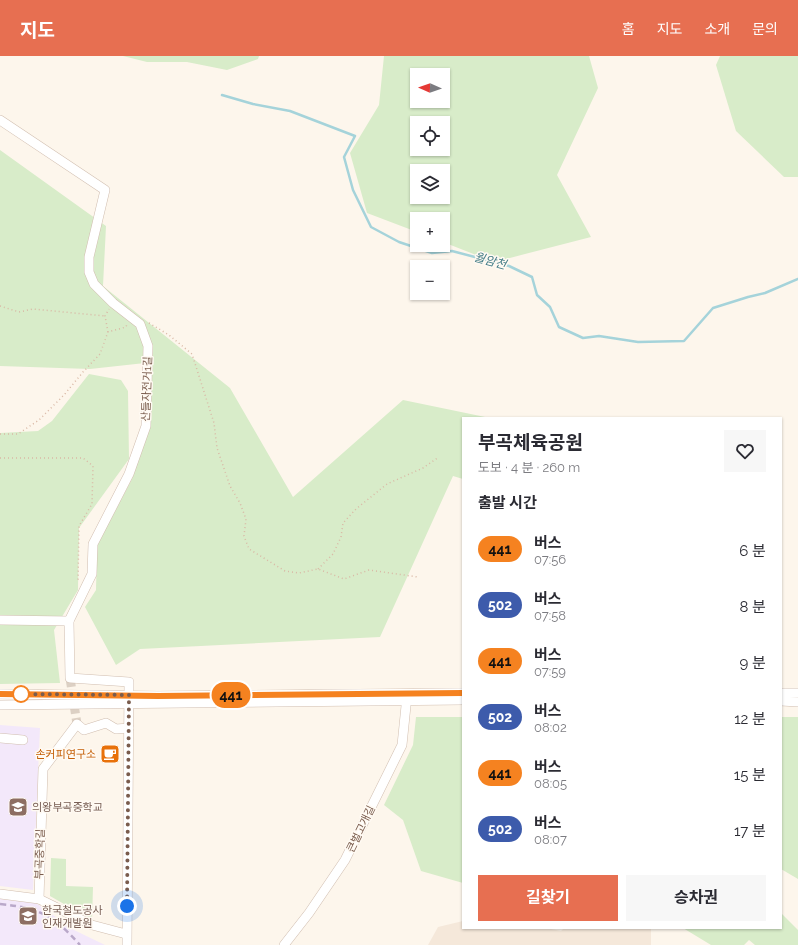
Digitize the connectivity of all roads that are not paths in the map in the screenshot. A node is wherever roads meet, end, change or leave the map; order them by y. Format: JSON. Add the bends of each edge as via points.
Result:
{"nodes":[{"id":1,"x":0,"y":120,"type":"edge"},
{"id":2,"x":0,"y":620,"type":"edge"},
{"id":3,"x":69,"y":621,"type":"junction"},
{"id":4,"x":462,"y":693,"type":"edge"},
{"id":5,"x":782,"y":693,"type":"edge"},
{"id":6,"x":798,"y":693,"type":"edge"},
{"id":7,"x":0,"y":694,"type":"edge"},
{"id":8,"x":407,"y":697,"type":"junction"},
{"id":9,"x":129,"y":700,"type":"junction"},
{"id":10,"x":462,"y":700,"type":"edge"},
{"id":11,"x":782,"y":701,"type":"edge"},
{"id":12,"x":798,"y":702,"type":"edge"},
{"id":13,"x":0,"y":705,"type":"edge"},
{"id":14,"x":129,"y":728,"type":"junction"},
{"id":15,"x":0,"y":738,"type":"edge"},
{"id":16,"x":23,"y":740,"type":"dead end"},
{"id":17,"x":0,"y":894,"type":"edge"},
{"id":18,"x":39,"y":899,"type":"junction"},
{"id":19,"x":126,"y":934,"type":"junction"},
{"id":20,"x":127,"y":945,"type":"edge"},
{"id":21,"x":284,"y":945,"type":"edge"}],
"edges":[{"from":1,"to":3,"type":"street","name":"산들자전거1길","via":[[104,190],[89,257],[89,272],[94,284],[140,324],[148,346],[146,426],[129,474],[93,544],[92,574]]},
{"from":2,"to":3,"type":"street"},
{"from":3,"to":9,"type":"street","via":[[70,678],[129,682]]},
{"from":4,"to":8,"type":"street"},
{"from":5,"to":6,"type":"street"},
{"from":7,"to":9,"type":"street"},
{"from":8,"to":9,"type":"street"},
{"from":8,"to":10,"type":"street"},
{"from":8,"to":21,"type":"street","name":"큰벌고개길","via":[[402,745],[349,853]]},
{"from":9,"to":13,"type":"street"},
{"from":9,"to":14,"type":"street"},
{"from":11,"to":12,"type":"street"},
{"from":14,"to":18,"type":"street","name":"부곡중학길","via":[[116,729],[106,723],[84,730],[77,724],[43,769]]},
{"from":14,"to":19,"type":"street"},
{"from":15,"to":16,"type":"street"},
{"from":17,"to":18,"type":"street"},
{"from":18,"to":19,"type":"street","via":[[92,925]]},
{"from":19,"to":20,"type":"street"}]}
